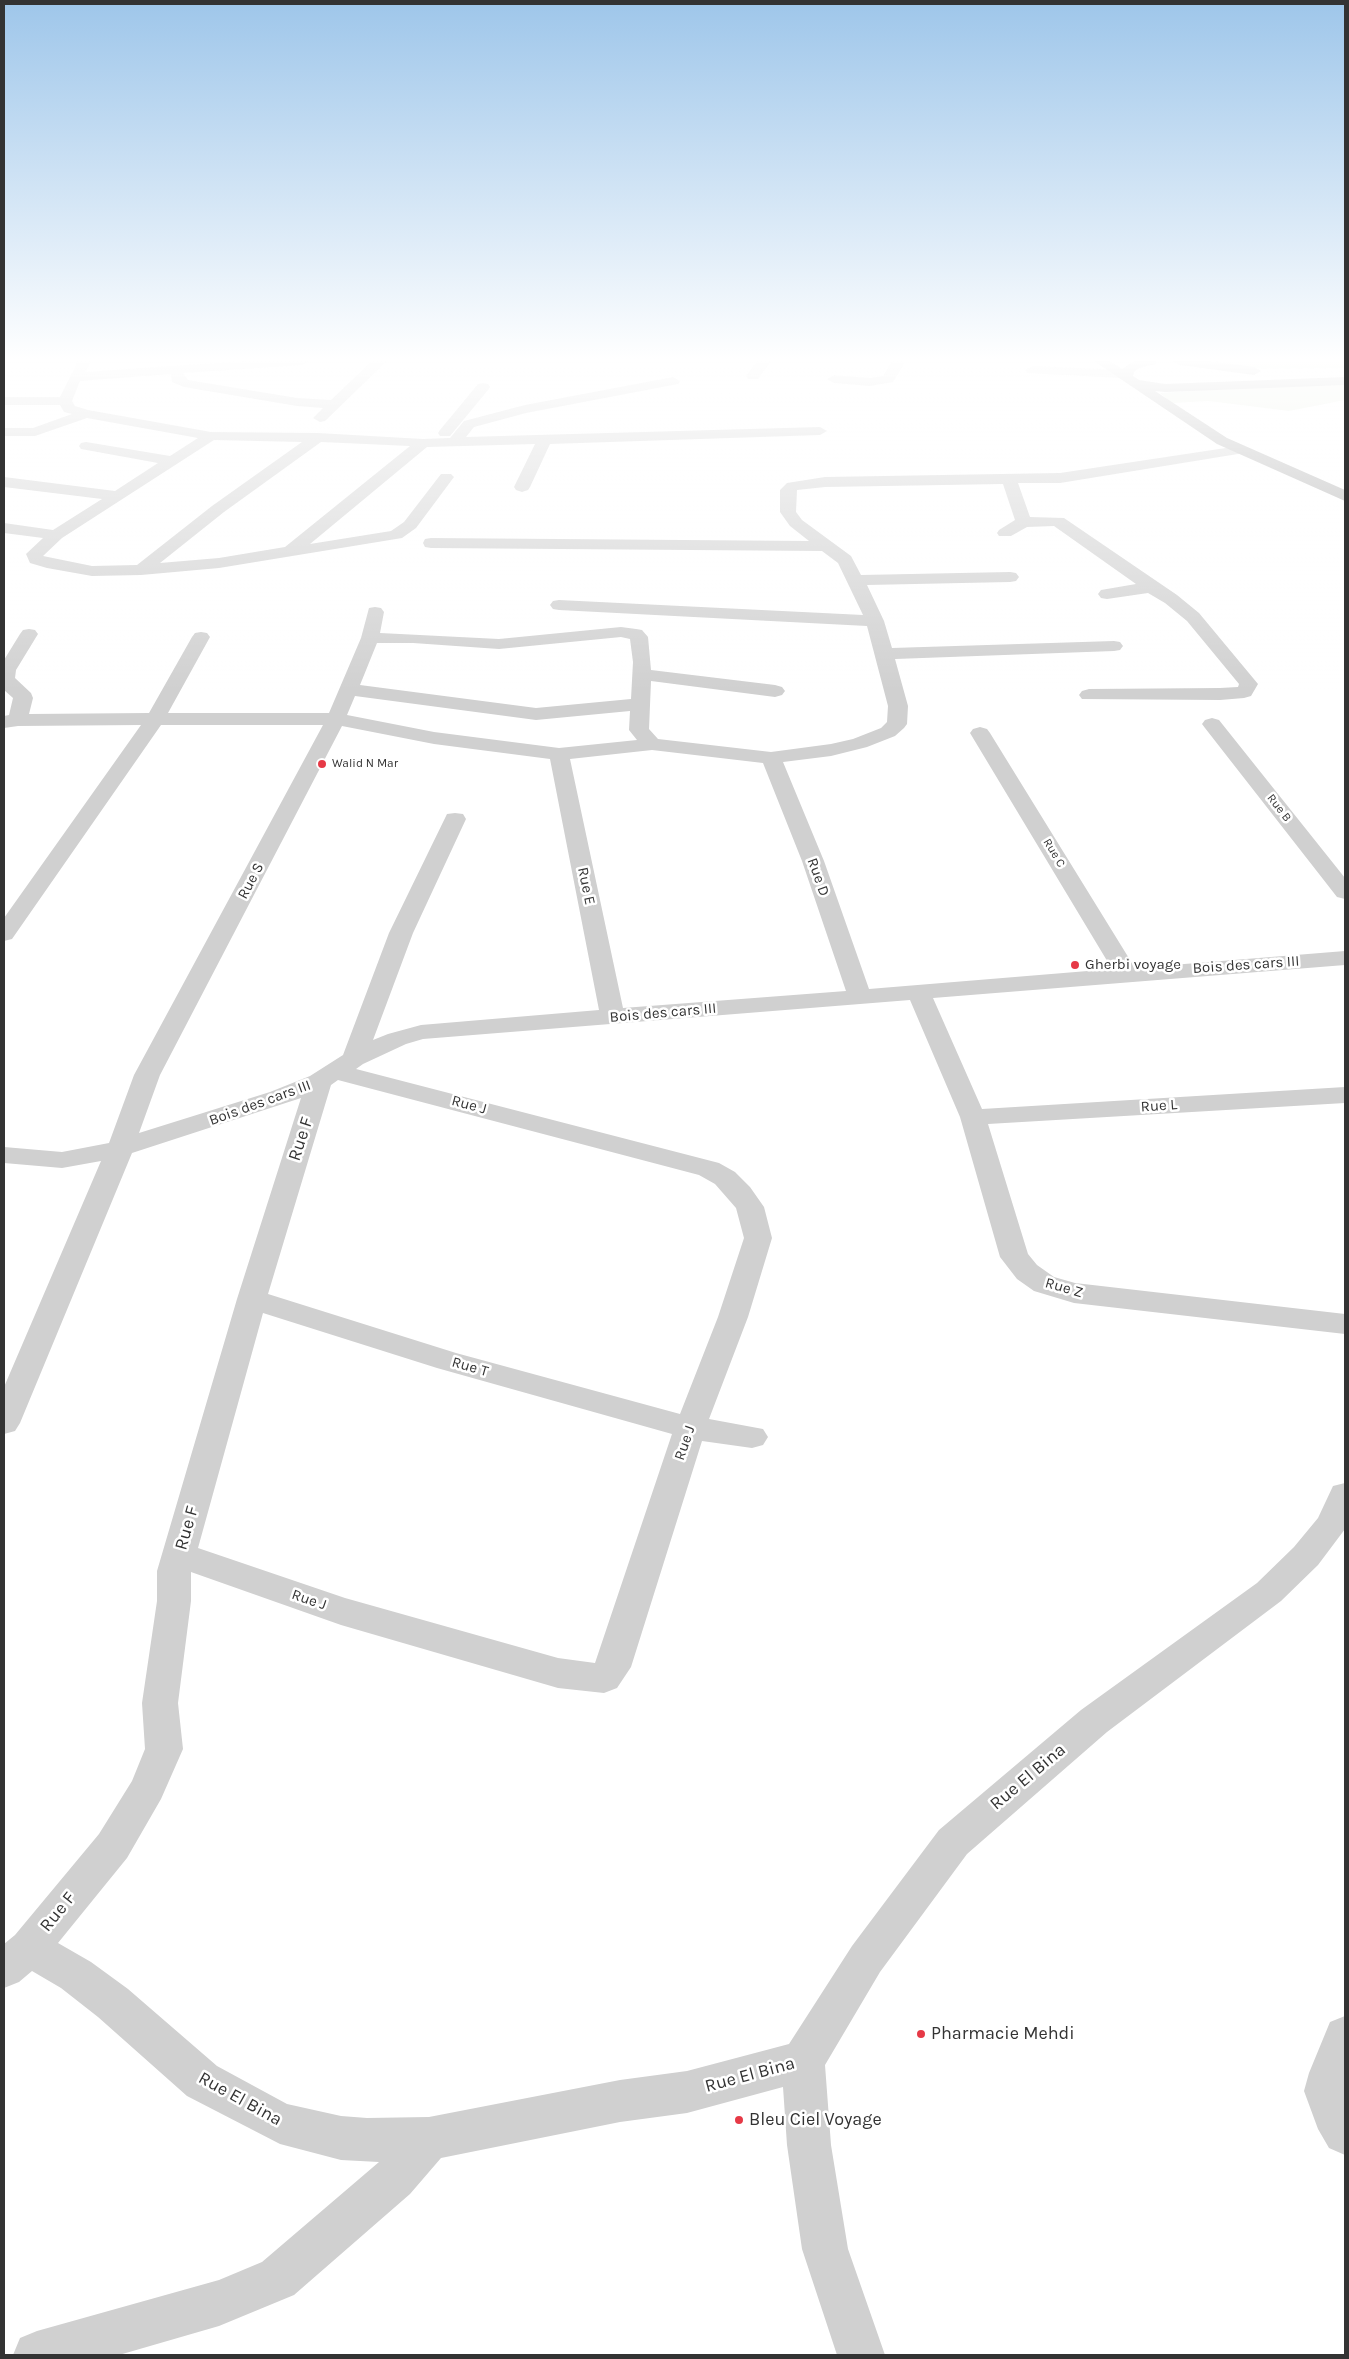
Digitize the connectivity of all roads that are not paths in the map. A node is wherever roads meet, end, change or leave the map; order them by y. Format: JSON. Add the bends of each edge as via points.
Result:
{"nodes":[{"id":1,"x":158,"y":471,"type":"edge"},
{"id":2,"x":271,"y":471,"type":"edge"},
{"id":3,"x":394,"y":471,"type":"edge"},
{"id":4,"x":529,"y":471,"type":"edge"},
{"id":5,"x":1113,"y":471,"type":"edge"},
{"id":6,"x":1287,"y":471,"type":"edge"},
{"id":7,"x":446,"y":477,"type":"dead end"},
{"id":8,"x":1009,"y":479,"type":"junction"},
{"id":9,"x":4,"y":482,"type":"edge"},
{"id":10,"x":522,"y":487,"type":"dead end"},
{"id":11,"x":119,"y":496,"type":"junction"},
{"id":12,"x":1345,"y":496,"type":"edge"},
{"id":13,"x":1024,"y":522,"type":"junction"},
{"id":14,"x":4,"y":528,"type":"edge"},
{"id":15,"x":1005,"y":533,"type":"dead end"},
{"id":16,"x":56,"y":535,"type":"junction"},
{"id":17,"x":431,"y":543,"type":"dead end"},
{"id":18,"x":826,"y":546,"type":"junction"},
{"id":19,"x":292,"y":550,"type":"junction"},
{"id":20,"x":141,"y":570,"type":"junction"},
{"id":21,"x":1010,"y":577,"type":"dead end"},
{"id":22,"x":855,"y":580,"type":"junction"},
{"id":23,"x":1151,"y":586,"type":"junction"},
{"id":24,"x":1107,"y":594,"type":"dead end"},
{"id":25,"x":559,"y":605,"type":"dead end"},
{"id":26,"x":375,"y":612,"type":"dead end"},
{"id":27,"x":875,"y":620,"type":"junction"},
{"id":28,"x":29,"y":634,"type":"dead end"},
{"id":29,"x":201,"y":638,"type":"dead end"},
{"id":30,"x":370,"y":638,"type":"junction"},
{"id":31,"x":1114,"y":646,"type":"dead end"},
{"id":32,"x":884,"y":654,"type":"junction"},
{"id":33,"x":641,"y":674,"type":"junction"},
{"id":34,"x":348,"y":689,"type":"junction"},
{"id":35,"x":775,"y":691,"type":"dead end"},
{"id":36,"x":1089,"y":695,"type":"dead end"},
{"id":37,"x":641,"y":704,"type":"junction"},
{"id":38,"x":155,"y":718,"type":"junction"},
{"id":39,"x":336,"y":719,"type":"junction"},
{"id":40,"x":11,"y":721,"type":"edge"},
{"id":41,"x":1212,"y":724,"type":"dead end"},
{"id":42,"x":980,"y":733,"type":"dead end"},
{"id":43,"x":652,"y":744,"type":"junction"},
{"id":44,"x":559,"y":754,"type":"junction"},
{"id":45,"x":771,"y":758,"type":"junction"},
{"id":46,"x":455,"y":819,"type":"dead end"},
{"id":47,"x":1345,"y":892,"type":"edge"},
{"id":48,"x":4,"y":934,"type":"edge"},
{"id":49,"x":1345,"y":958,"type":"edge"},
{"id":50,"x":1128,"y":974,"type":"junction"},
{"id":51,"x":918,"y":992,"type":"junction"},
{"id":52,"x":860,"y":997,"type":"junction"},
{"id":53,"x":613,"y":1018,"type":"junction"},
{"id":54,"x":337,"y":1071,"type":"junction"},
{"id":55,"x":1345,"y":1096,"type":"edge"},
{"id":56,"x":973,"y":1117,"type":"junction"},
{"id":57,"x":121,"y":1147,"type":"junction"},
{"id":58,"x":4,"y":1155,"type":"edge"},
{"id":59,"x":252,"y":1299,"type":"junction"},
{"id":60,"x":1345,"y":1324,"type":"edge"},
{"id":61,"x":4,"y":1423,"type":"edge"},
{"id":62,"x":690,"y":1428,"type":"junction"},
{"id":63,"x":752,"y":1437,"type":"dead end"},
{"id":64,"x":1345,"y":1495,"type":"edge"},
{"id":65,"x":180,"y":1555,"type":"junction"},
{"id":66,"x":16,"y":1958,"type":"edge"},
{"id":67,"x":1345,"y":2036,"type":"edge"},
{"id":68,"x":804,"y":2061,"type":"junction"},
{"id":69,"x":1345,"y":2133,"type":"edge"},
{"id":70,"x":429,"y":2139,"type":"junction"},
{"id":71,"x":37,"y":2355,"type":"edge"},
{"id":72,"x":861,"y":2355,"type":"edge"}],
"edges":[{"from":1,"to":11,"type":"street"},
{"from":2,"to":20,"type":"street"},
{"from":3,"to":19,"type":"street"},
{"from":4,"to":10,"type":"street"},
{"from":5,"to":8,"type":"street","via":[[1060,478]]},
{"from":6,"to":12,"type":"main road"},
{"from":7,"to":19,"type":"street","via":[[410,525],[396,535]]},
{"from":8,"to":13,"type":"street"},
{"from":8,"to":18,"type":"street","via":[[825,482],[792,486],[788,490],[788,512],[796,523]]},
{"from":9,"to":11,"type":"street"},
{"from":11,"to":16,"type":"street"},
{"from":13,"to":15,"type":"street"},
{"from":13,"to":23,"type":"street","via":[[1058,521]]},
{"from":14,"to":16,"type":"street"},
{"from":16,"to":20,"type":"street","via":[[34,554],[36,559],[92,571]]},
{"from":17,"to":18,"type":"street"},
{"from":18,"to":22,"type":"street","via":[[845,560]]},
{"from":19,"to":20,"type":"street","via":[[220,563]]},
{"from":21,"to":22,"type":"street"},
{"from":22,"to":27,"type":"street"},
{"from":23,"to":24,"type":"street"},
{"from":23,"to":36,"type":"street","via":[[1193,617],[1249,684],[1244,692],[1220,694]]},
{"from":25,"to":27,"type":"street"},
{"from":26,"to":30,"type":"street","name":"Rue S"},
{"from":27,"to":32,"type":"street"},
{"from":28,"to":40,"type":"street","via":[[5,679],[23,698]]},
{"from":29,"to":38,"type":"street"},
{"from":30,"to":33,"type":"street","via":[[499,644],[629,633],[639,637]]},
{"from":30,"to":34,"type":"street","name":"Rue S"},
{"from":31,"to":32,"type":"street"},
{"from":32,"to":45,"type":"street","via":[[898,706],[897,724],[878,737],[860,743]]},
{"from":33,"to":35,"type":"street"},
{"from":33,"to":37,"type":"street"},
{"from":34,"to":37,"type":"street","via":[[536,714]]},
{"from":34,"to":39,"type":"street","name":"Rue S"},
{"from":37,"to":43,"type":"street","via":[[639,730]]},
{"from":38,"to":39,"type":"street"},
{"from":38,"to":40,"type":"street"},
{"from":38,"to":48,"type":"street"},
{"from":39,"to":44,"type":"street","via":[[434,738]]},
{"from":39,"to":57,"type":"street","name":"Rue S","via":[[147,1075]]},
{"from":41,"to":47,"type":"street","name":"Rue B"},
{"from":42,"to":50,"type":"street","name":"Rue C"},
{"from":43,"to":44,"type":"street"},
{"from":43,"to":45,"type":"street"},
{"from":44,"to":53,"type":"street","name":"Rue E"},
{"from":45,"to":52,"type":"street","name":"Rue D","via":[[813,862]]},
{"from":46,"to":54,"type":"street","name":"Rue F"},
{"from":49,"to":50,"type":"street","name":"Bois des cars III"},
{"from":50,"to":51,"type":"street","name":"Bois des cars III"},
{"from":51,"to":52,"type":"street","name":"Bois des cars III"},
{"from":51,"to":56,"type":"street","name":"Rue Z"},
{"from":52,"to":53,"type":"street","name":"Bois des cars III"},
{"from":53,"to":54,"type":"street","name":"Bois des cars III","via":[[421,1032],[397,1039]]},
{"from":54,"to":57,"type":"street","name":"Bois des cars III","via":[[280,1098]]},
{"from":54,"to":59,"type":"street","name":"Rue F"},
{"from":54,"to":62,"type":"street","name":"Rue J","via":[[709,1169],[740,1192],[750,1207],[758,1238],[733,1317]]},
{"from":55,"to":56,"type":"street","name":"Rue L"},
{"from":56,"to":60,"type":"street","name":"Rue Z","via":[[1014,1257],[1044,1284],[1074,1293]]},
{"from":57,"to":58,"type":"street","name":"Bois des cars III","via":[[62,1160]]},
{"from":57,"to":61,"type":"street","name":"Rue S"},
{"from":59,"to":62,"type":"street","name":"Rue T","via":[[448,1361]]},
{"from":59,"to":65,"type":"street","name":"Rue F"},
{"from":62,"to":63,"type":"street","name":"Rue T"},
{"from":62,"to":65,"type":"street","name":"Rue J","via":[[613,1667],[604,1678],[558,1673],[341,1612]]},
{"from":64,"to":68,"type":"street","name":"Rue El Bina","via":[[1331,1525],[1306,1556],[1269,1592],[1094,1721],[953,1842],[866,1959]]},
{"from":65,"to":66,"type":"street","name":"Rue F","via":[[174,1571],[174,1601],[160,1703],[164,1750],[148,1788],[113,1846]]},
{"from":66,"to":70,"type":"street","name":"Rue El Bina","via":[[76,1975],[202,2081],[280,2123],[341,2138]]},
{"from":67,"to":69,"type":"street","via":[[1326,2092],[1333,2114]]},
{"from":68,"to":70,"type":"street","name":"Rue El Bina","via":[[687,2092],[620,2101]]},
{"from":68,"to":72,"type":"street","via":[[808,2145],[825,2249]]},
{"from":70,"to":71,"type":"street","via":[[394,2178],[278,2279],[219,2303]]}]}
